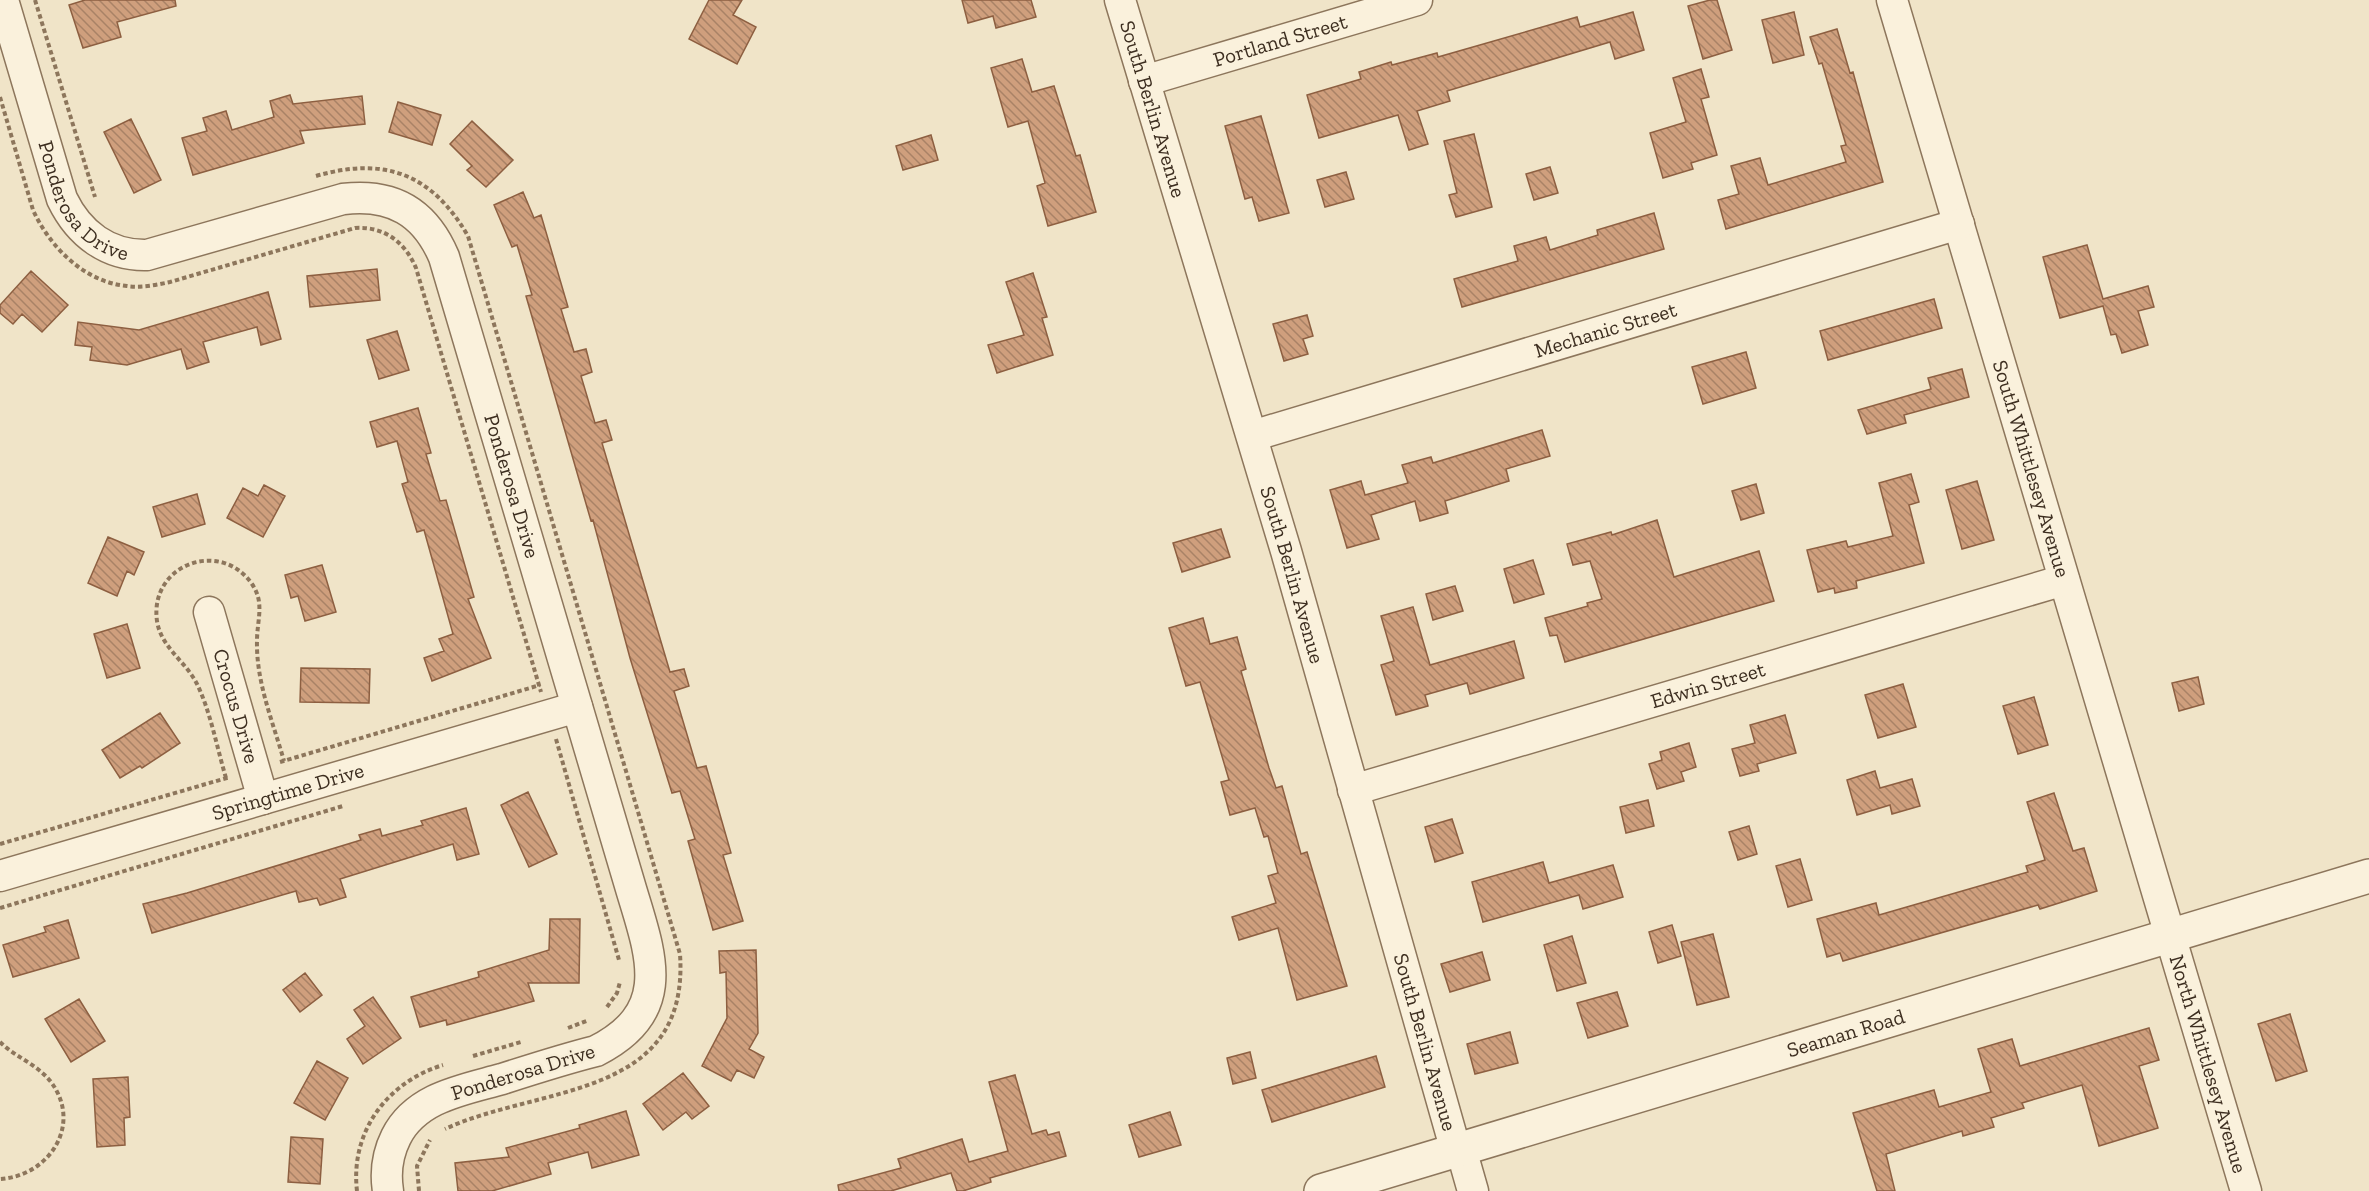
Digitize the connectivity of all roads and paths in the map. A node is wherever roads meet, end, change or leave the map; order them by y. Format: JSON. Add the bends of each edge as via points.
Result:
{"nodes":[{"id":1,"x":3,"y":0,"type":"edge"},
{"id":2,"x":35,"y":0,"type":"edge"},
{"id":3,"x":1120,"y":0,"type":"edge"},
{"id":4,"x":1417,"y":0,"type":"edge"},
{"id":5,"x":1892,"y":0,"type":"edge"},
{"id":6,"x":1144,"y":81,"type":"junction"},
{"id":7,"x":0,"y":97,"type":"edge"},
{"id":8,"x":315,"y":176,"type":"dead end"},
{"id":9,"x":99,"y":204,"type":"dead end"},
{"id":10,"x":1959,"y":224,"type":"junction"},
{"id":11,"x":476,"y":259,"type":"dead end"},
{"id":12,"x":1251,"y":436,"type":"junction"},
{"id":13,"x":2064,"y":580,"type":"junction"},
{"id":14,"x":209,"y":612,"type":"dead end"},
{"id":15,"x":598,"y":672,"type":"dead end"},
{"id":16,"x":539,"y":685,"type":"junction"},
{"id":17,"x":573,"y":693,"type":"junction"},
{"id":18,"x":548,"y":715,"type":"junction"},
{"id":19,"x":284,"y":761,"type":"dead end"},
{"id":20,"x":226,"y":778,"type":"dead end"},
{"id":21,"x":1353,"y":790,"type":"junction"},
{"id":22,"x":263,"y":799,"type":"junction"},
{"id":23,"x":351,"y":804,"type":"dead end"},
{"id":24,"x":0,"y":844,"type":"edge"},
{"id":25,"x":0,"y":876,"type":"edge"},
{"id":26,"x":2369,"y":876,"type":"edge"},
{"id":27,"x":0,"y":908,"type":"edge"},
{"id":28,"x":612,"y":934,"type":"dead end"},
{"id":29,"x":2170,"y":936,"type":"junction"},
{"id":30,"x":0,"y":1042,"type":"edge"},
{"id":31,"x":1459,"y":1150,"type":"junction"},
{"id":32,"x":0,"y":1179,"type":"edge"},
{"id":33,"x":388,"y":1191,"type":"edge"},
{"id":34,"x":1321,"y":1191,"type":"edge"},
{"id":35,"x":1473,"y":1191,"type":"edge"},
{"id":36,"x":2246,"y":1191,"type":"edge"}],
"edges":[{"from":1,"to":17,"type":"street","name":"Ponderosa Drive","via":[[62,199],[87,236],[113,251],[130,256],[162,253],[361,197],[399,205],[425,225],[444,257]]},
{"from":2,"to":9,"type":"path","via":[[90,188]]},
{"from":3,"to":6,"type":"street","name":"South Berlin Avenue"},
{"from":4,"to":6,"type":"street","name":"Portland Street"},
{"from":5,"to":10,"type":"street","name":"South Whittlesey Avenue"},
{"from":6,"to":12,"type":"street","name":"South Berlin Avenue"},
{"from":7,"to":16,"type":"path","via":[[40,225],[67,259],[102,279],[127,286],[170,282],[355,228],[381,231],[402,245],[414,263]]},
{"from":8,"to":11,"type":"path","via":[[360,168],[387,170],[412,178],[448,206],[468,236]]},
{"from":10,"to":12,"type":"street","name":"Mechanic Street"},
{"from":10,"to":13,"type":"street","name":"South Whittlesey Avenue"},
{"from":12,"to":21,"type":"street","name":"South Berlin Avenue"},
{"from":13,"to":21,"type":"street","name":"Edwin Street"},
{"from":13,"to":29,"type":"street","name":"South Whittlesey Avenue"},
{"from":14,"to":22,"type":"street","name":"Crocus Drive"},
{"from":15,"to":17,"type":"path"},
{"from":16,"to":17,"type":"path"},
{"from":16,"to":18,"type":"path"},
{"from":16,"to":19,"type":"path"},
{"from":17,"to":18,"type":"street","name":"Springtime Drive"},
{"from":17,"to":33,"type":"street","name":"Ponderosa Drive","via":[[650,958],[645,1005],[624,1034],[596,1051],[447,1095],[417,1110],[404,1124],[389,1152]]},
{"from":18,"to":22,"type":"street","name":"Springtime Drive"},
{"from":18,"to":28,"type":"path"},
{"from":20,"to":24,"type":"path"},
{"from":21,"to":31,"type":"street","name":"South Berlin Avenue"},
{"from":22,"to":25,"type":"street","name":"Springtime Drive"},
{"from":23,"to":27,"type":"path"},
{"from":26,"to":29,"type":"street","name":"Seaman Road"},
{"from":29,"to":31,"type":"street","name":"Seaman Road"},
{"from":29,"to":36,"type":"street","name":"North Whittlesey Avenue"},
{"from":30,"to":32,"type":"path","via":[[45,1076],[57,1094],[62,1115],[60,1136],[50,1155],[21,1175]]},
{"from":31,"to":34,"type":"street","name":"Seaman Road"},
{"from":31,"to":35,"type":"street","name":"South Berlin Avenue"}]}
